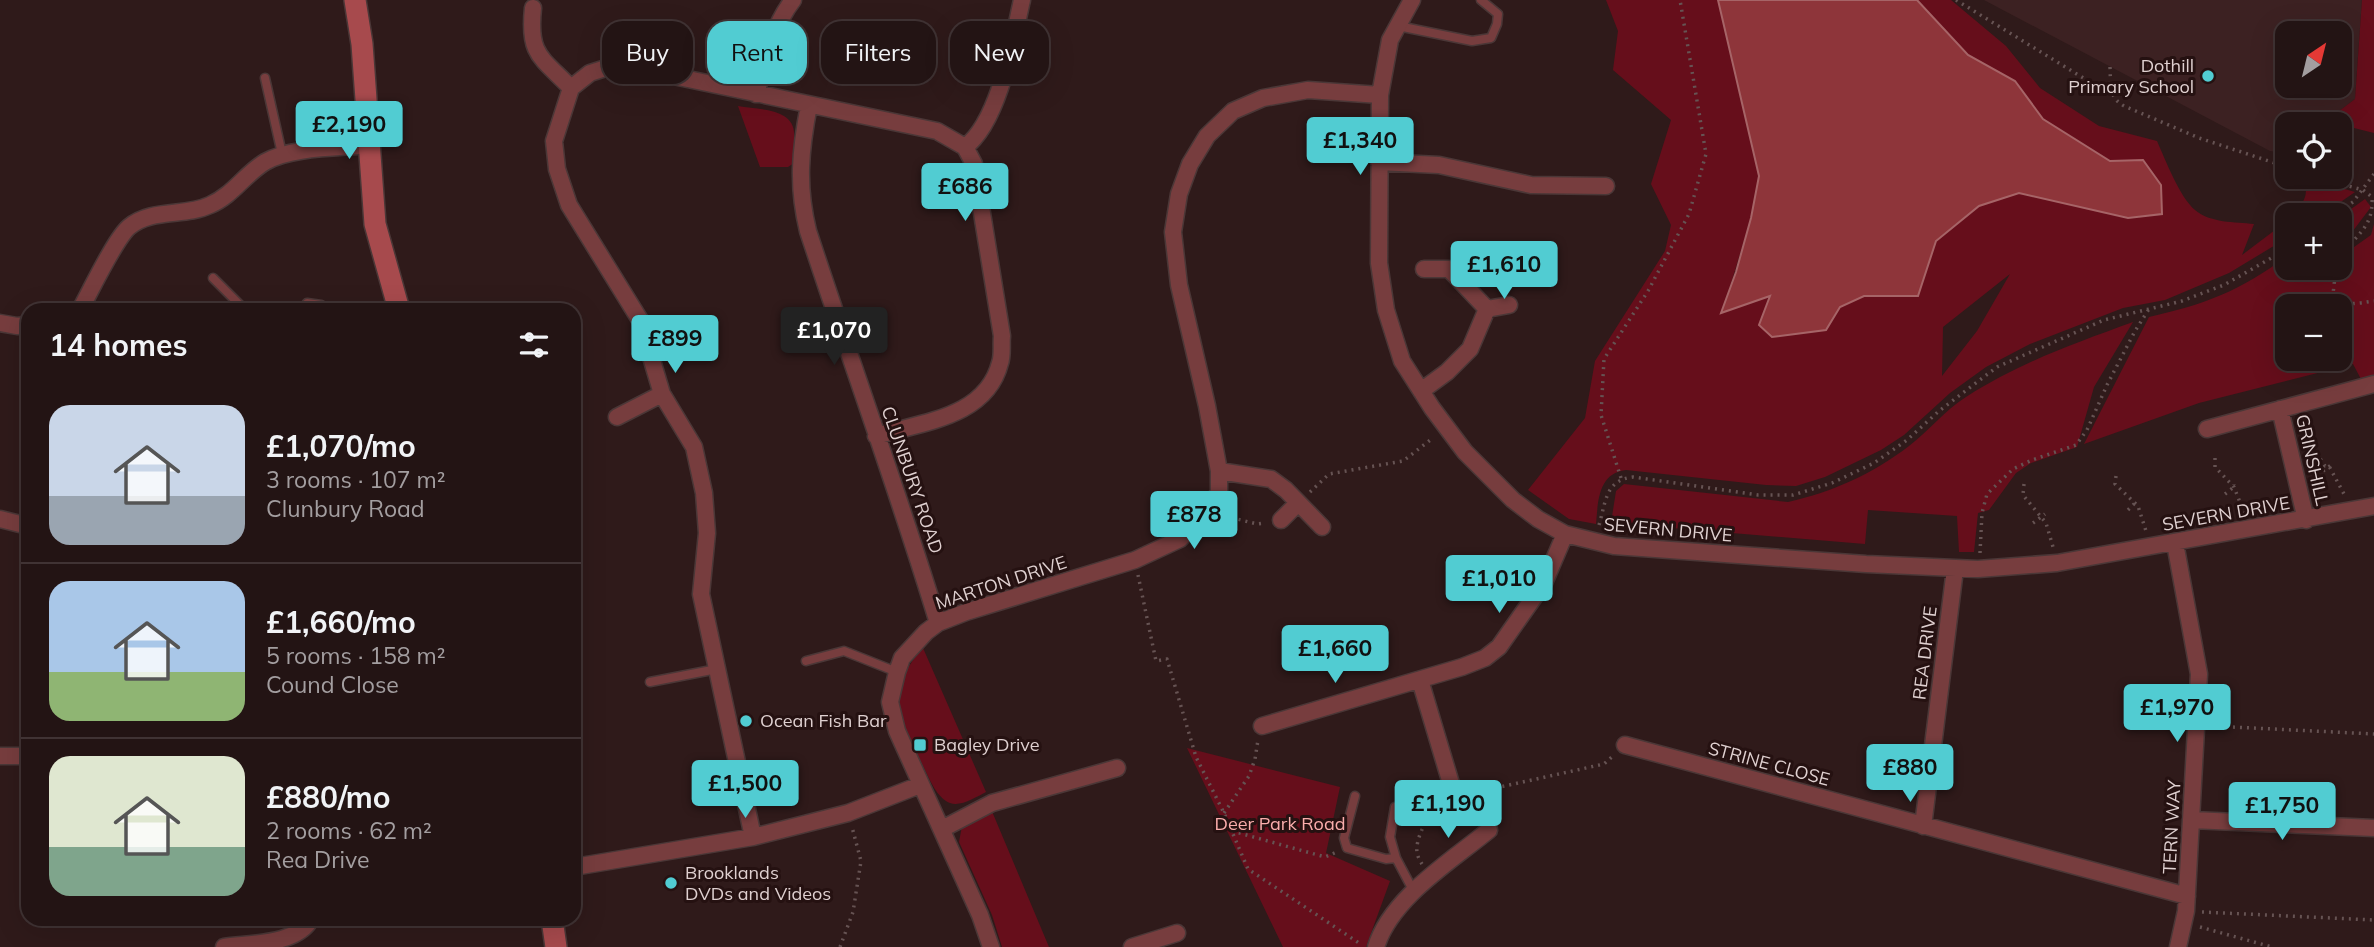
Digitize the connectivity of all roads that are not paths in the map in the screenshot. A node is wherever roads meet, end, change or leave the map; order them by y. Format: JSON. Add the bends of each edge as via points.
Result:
{"nodes":[{"id":1,"x":355,"y":0,"type":"edge"},
{"id":2,"x":793,"y":0,"type":"edge"},
{"id":3,"x":1022,"y":0,"type":"edge"},
{"id":4,"x":1412,"y":0,"type":"edge"},
{"id":5,"x":1481,"y":0,"type":"edge"},
{"id":6,"x":533,"y":8,"type":"dead end"},
{"id":7,"x":1398,"y":26,"type":"junction"},
{"id":8,"x":265,"y":78,"type":"dead end"},
{"id":9,"x":572,"y":88,"type":"junction"},
{"id":10,"x":756,"y":94,"type":"junction"},
{"id":11,"x":1381,"y":95,"type":"junction"},
{"id":12,"x":810,"y":105,"type":"junction"},
{"id":13,"x":369,"y":145,"type":"junction"},
{"id":14,"x":965,"y":147,"type":"junction"},
{"id":15,"x":282,"y":154,"type":"junction"},
{"id":16,"x":1379,"y":162,"type":"junction"},
{"id":17,"x":1606,"y":186,"type":"dead end"},
{"id":18,"x":1424,"y":269,"type":"dead end"},
{"id":19,"x":213,"y":278,"type":"dead end"},
{"id":20,"x":84,"y":303,"type":"edge"},
{"id":21,"x":238,"y":303,"type":"edge"},
{"id":22,"x":397,"y":303,"type":"edge"},
{"id":23,"x":1509,"y":306,"type":"dead end"},
{"id":24,"x":1487,"y":309,"type":"junction"},
{"id":25,"x":0,"y":323,"type":"edge"},
{"id":26,"x":21,"y":325,"type":"edge"},
{"id":27,"x":2374,"y":384,"type":"edge"},
{"id":28,"x":1421,"y":391,"type":"junction"},
{"id":29,"x":662,"y":394,"type":"junction"},
{"id":30,"x":2282,"y":414,"type":"junction"},
{"id":31,"x":617,"y":417,"type":"dead end"},
{"id":32,"x":2207,"y":429,"type":"dead end"},
{"id":33,"x":876,"y":436,"type":"junction"},
{"id":34,"x":1219,"y":471,"type":"junction"},
{"id":35,"x":1298,"y":503,"type":"junction"},
{"id":36,"x":2374,"y":506,"type":"edge"},
{"id":37,"x":0,"y":519,"type":"edge"},
{"id":38,"x":1281,"y":520,"type":"road end"},
{"id":39,"x":2306,"y":520,"type":"junction"},
{"id":40,"x":21,"y":524,"type":"edge"},
{"id":41,"x":1322,"y":527,"type":"dead end"},
{"id":42,"x":1565,"y":534,"type":"junction"},
{"id":43,"x":2175,"y":543,"type":"junction"},
{"id":44,"x":1955,"y":569,"type":"junction"},
{"id":45,"x":938,"y":623,"type":"junction"},
{"id":46,"x":806,"y":661,"type":"dead end"},
{"id":47,"x":717,"y":669,"type":"junction"},
{"id":48,"x":897,"y":672,"type":"junction"},
{"id":49,"x":1420,"y":680,"type":"junction"},
{"id":50,"x":650,"y":682,"type":"dead end"},
{"id":51,"x":1262,"y":726,"type":"road end"},
{"id":52,"x":1625,"y":745,"type":"road end"},
{"id":53,"x":0,"y":756,"type":"edge"},
{"id":54,"x":21,"y":756,"type":"edge"},
{"id":55,"x":1117,"y":768,"type":"dead end"},
{"id":56,"x":920,"y":785,"type":"junction"},
{"id":57,"x":1452,"y":787,"type":"road end"},
{"id":58,"x":1355,"y":796,"type":"dead end"},
{"id":59,"x":1395,"y":807,"type":"dead end"},
{"id":60,"x":2192,"y":820,"type":"junction"},
{"id":61,"x":1923,"y":826,"type":"junction"},
{"id":62,"x":2374,"y":828,"type":"edge"},
{"id":63,"x":942,"y":830,"type":"junction"},
{"id":64,"x":1489,"y":830,"type":"dead end"},
{"id":65,"x":753,"y":837,"type":"junction"},
{"id":66,"x":1396,"y":858,"type":"junction"},
{"id":67,"x":581,"y":866,"type":"edge"},
{"id":68,"x":1414,"y":892,"type":"junction"},
{"id":69,"x":2186,"y":910,"type":"junction"},
{"id":70,"x":308,"y":926,"type":"edge"},
{"id":71,"x":553,"y":926,"type":"edge"},
{"id":72,"x":1177,"y":933,"type":"dead end"},
{"id":73,"x":223,"y":947,"type":"edge"},
{"id":74,"x":556,"y":947,"type":"edge"},
{"id":75,"x":991,"y":947,"type":"edge"},
{"id":76,"x":1132,"y":947,"type":"edge"},
{"id":77,"x":1376,"y":947,"type":"edge"},
{"id":78,"x":2178,"y":947,"type":"edge"}],
"edges":[{"from":1,"to":13,"type":"street"},
{"from":2,"to":10,"type":"street","via":[[768,48]]},
{"from":3,"to":14,"type":"street","via":[[1000,92],[973,141]]},
{"from":4,"to":7,"type":"street","name":"SEVERN DRIVE"},
{"from":5,"to":7,"type":"lane","via":[[1498,14],[1491,38],[1472,41]]},
{"from":6,"to":9,"type":"street","via":[[535,51]]},
{"from":7,"to":11,"type":"street","name":"SEVERN DRIVE","via":[[1390,40]]},
{"from":8,"to":15,"type":"lane"},
{"from":9,"to":10,"type":"street","via":[[590,73],[612,66]]},
{"from":9,"to":29,"type":"street","via":[[554,141],[557,169],[569,205],[640,320]]},
{"from":10,"to":12,"type":"street"},
{"from":11,"to":16,"type":"street","name":"SEVERN DRIVE"},
{"from":11,"to":34,"type":"street","name":"MARTON DRIVE","via":[[1308,90],[1263,98],[1233,110],[1207,136],[1190,164],[1173,232],[1179,285]]},
{"from":12,"to":14,"type":"street","via":[[937,131]]},
{"from":12,"to":33,"type":"street","name":"CLUNBURY ROAD","via":[[801,201]]},
{"from":13,"to":15,"type":"street"},
{"from":13,"to":22,"type":"street","via":[[375,224]]},
{"from":14,"to":33,"type":"street","via":[[974,164],[1002,336],[1000,363],[978,401],[958,412]]},
{"from":15,"to":20,"type":"street","via":[[263,163],[211,205],[148,216],[128,227]]},
{"from":16,"to":17,"type":"street","via":[[1439,165],[1531,184]]},
{"from":16,"to":28,"type":"street","name":"SEVERN DRIVE","via":[[1379,262],[1386,310],[1402,360]]},
{"from":18,"to":24,"type":"street","via":[[1449,270]]},
{"from":19,"to":21,"type":"lane"},
{"from":23,"to":24,"type":"street"},
{"from":24,"to":28,"type":"street","via":[[1470,349]]},
{"from":25,"to":26,"type":"street"},
{"from":27,"to":30,"type":"street","name":"GRINSHILL"},
{"from":28,"to":42,"type":"street","name":"SEVERN DRIVE","via":[[1465,452],[1513,500]]},
{"from":29,"to":31,"type":"street"},
{"from":29,"to":47,"type":"street","via":[[694,447],[704,493],[707,533],[701,594]]},
{"from":30,"to":32,"type":"street","name":"GRINSHILL"},
{"from":30,"to":39,"type":"street","name":"GRINSHILL"},
{"from":33,"to":45,"type":"street","name":"CLUNBURY ROAD"},
{"from":34,"to":35,"type":"street","via":[[1271,479]]},
{"from":34,"to":45,"type":"street","name":"MARTON DRIVE","via":[[1219,492],[1180,539],[1135,560]]},
{"from":35,"to":38,"type":"street"},
{"from":35,"to":41,"type":"street"},
{"from":36,"to":39,"type":"street","name":"SEVERN DRIVE"},
{"from":37,"to":40,"type":"street"},
{"from":39,"to":43,"type":"street","name":"SEVERN DRIVE"},
{"from":42,"to":44,"type":"street","name":"SEVERN DRIVE","via":[[1594,543]]},
{"from":42,"to":49,"type":"street","via":[[1544,583],[1499,648],[1485,658]]},
{"from":43,"to":44,"type":"street","name":"SEVERN DRIVE","via":[[2057,563]]},
{"from":43,"to":60,"type":"street","name":"TERN WAY","via":[[2199,674]]},
{"from":44,"to":61,"type":"street","name":"REA DRIVE"},
{"from":45,"to":48,"type":"street","name":"MARTON DRIVE","via":[[911,646]]},
{"from":46,"to":48,"type":"lane","via":[[844,651]]},
{"from":47,"to":50,"type":"lane"},
{"from":47,"to":65,"type":"street"},
{"from":48,"to":56,"type":"street","name":"MARTON DRIVE","via":[[890,702]]},
{"from":49,"to":51,"type":"street"},
{"from":49,"to":57,"type":"street"},
{"from":52,"to":61,"type":"street","name":"STRINE CLOSE"},
{"from":53,"to":54,"type":"street"},
{"from":55,"to":63,"type":"street","via":[[992,803]]},
{"from":56,"to":63,"type":"street","name":"MARTON DRIVE"},
{"from":56,"to":65,"type":"street","via":[[848,813]]},
{"from":58,"to":66,"type":"lane","via":[[1344,838],[1347,848]]},
{"from":59,"to":66,"type":"lane","via":[[1390,836]]},
{"from":60,"to":62,"type":"street"},
{"from":60,"to":69,"type":"street","name":"TERN WAY"},
{"from":61,"to":69,"type":"street","name":"STRINE CLOSE"},
{"from":63,"to":75,"type":"street","name":"MARTON DRIVE"},
{"from":64,"to":68,"type":"street"},
{"from":65,"to":67,"type":"street"},
{"from":66,"to":68,"type":"lane"},
{"from":68,"to":77,"type":"street","via":[[1385,924]]},
{"from":69,"to":78,"type":"street","name":"TERN WAY"},
{"from":70,"to":73,"type":"street","via":[[288,937]]},
{"from":71,"to":74,"type":"street"},
{"from":72,"to":76,"type":"street"}]}
